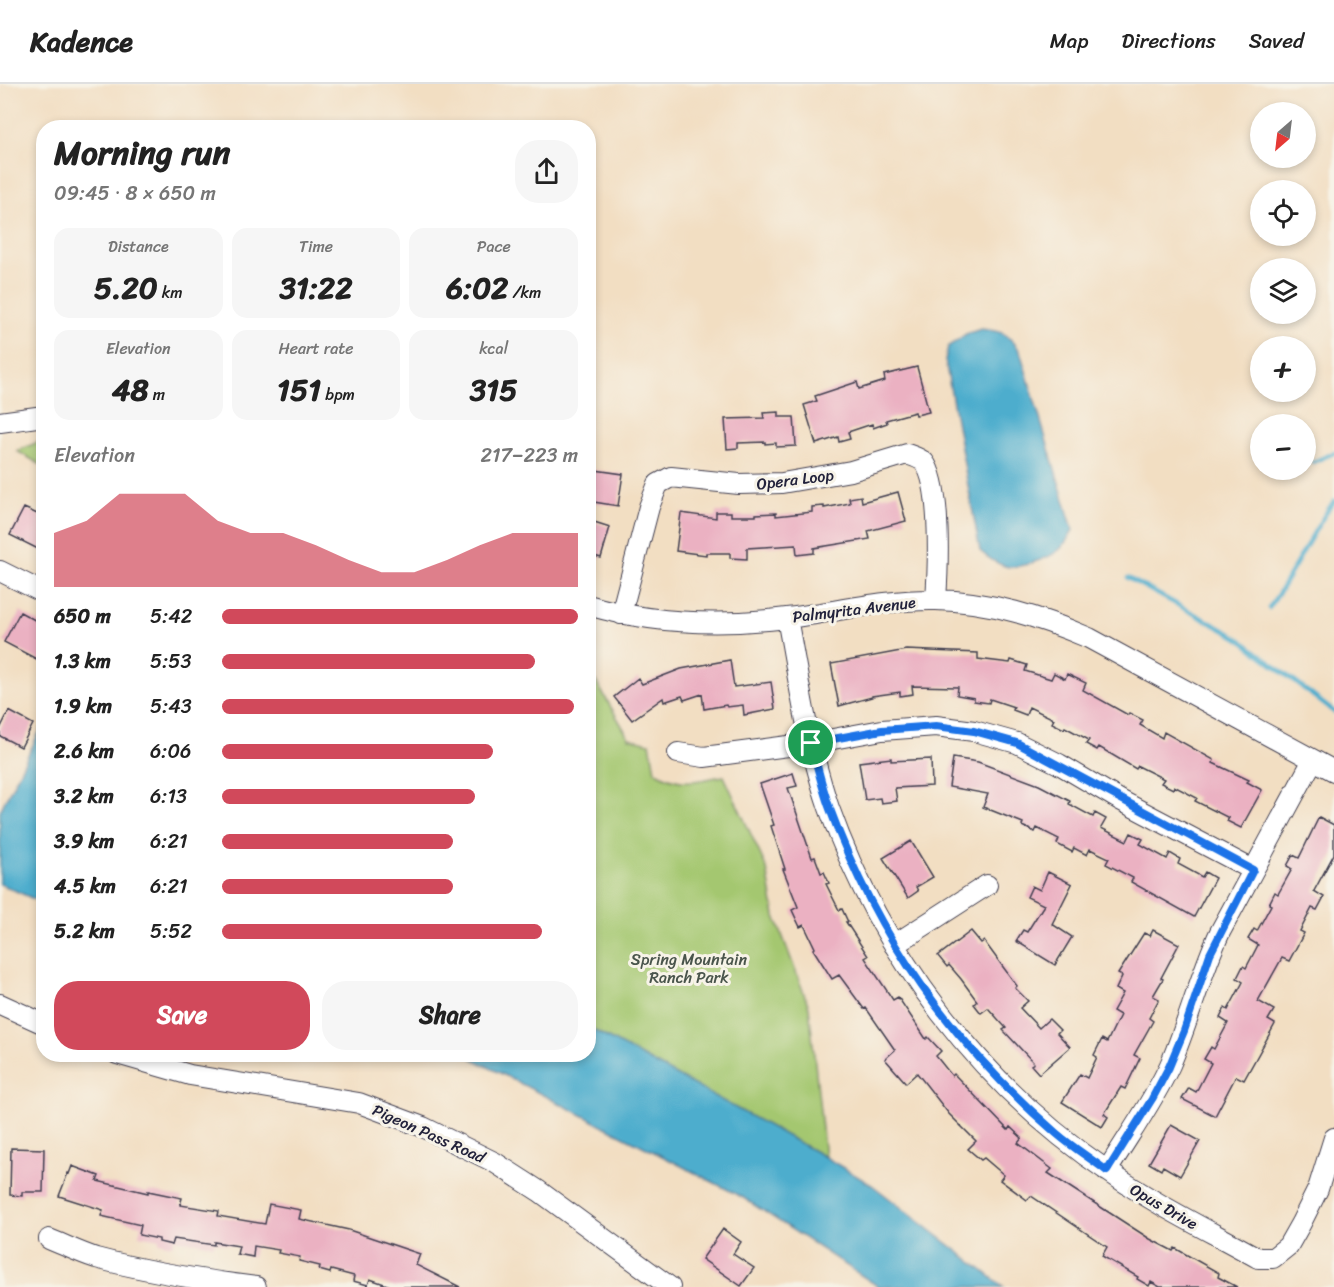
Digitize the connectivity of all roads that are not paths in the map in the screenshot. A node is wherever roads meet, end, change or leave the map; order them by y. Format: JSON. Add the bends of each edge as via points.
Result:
{"nodes":[{"id":1,"x":36,"y":417,"type":"edge"},
{"id":2,"x":0,"y":422,"type":"edge"},
{"id":3,"x":0,"y":571,"type":"edge"},
{"id":4,"x":36,"y":589,"type":"edge"},
{"id":5,"x":936,"y":600,"type":"junction"},
{"id":6,"x":596,"y":607,"type":"edge"},
{"id":7,"x":621,"y":614,"type":"junction"},
{"id":8,"x":787,"y":618,"type":"junction"},
{"id":9,"x":811,"y":743,"type":"junction"},
{"id":10,"x":678,"y":753,"type":"dead end"},
{"id":11,"x":1313,"y":760,"type":"junction"},
{"id":12,"x":1334,"y":771,"type":"edge"},
{"id":13,"x":1253,"y":870,"type":"junction"},
{"id":14,"x":987,"y":885,"type":"dead end"},
{"id":15,"x":894,"y":945,"type":"junction"},
{"id":16,"x":0,"y":1004,"type":"edge"},
{"id":17,"x":36,"y":1020,"type":"edge"},
{"id":18,"x":145,"y":1062,"type":"edge"},
{"id":19,"x":1334,"y":1138,"type":"edge"},
{"id":20,"x":1107,"y":1171,"type":"junction"},
{"id":21,"x":49,"y":1239,"type":"dead end"},
{"id":22,"x":150,"y":1279,"type":"edge"},
{"id":23,"x":256,"y":1287,"type":"edge"},
{"id":24,"x":670,"y":1287,"type":"edge"}],
"edges":[{"from":1,"to":2,"type":"street"},
{"from":3,"to":4,"type":"street"},
{"from":5,"to":7,"type":"street","name":"Opera Loop","via":[[939,548],[932,478],[923,461],[908,454],[851,471],[782,483],[739,484],[671,477],[658,484]]},
{"from":5,"to":8,"type":"street","name":"Palmyrita Avenue","via":[[892,602]]},
{"from":5,"to":11,"type":"street","name":"Palmyrita Avenue","via":[[1026,614],[1089,638]]},
{"from":6,"to":7,"type":"street","name":"Palmyrita Avenue"},
{"from":7,"to":8,"type":"street","name":"Palmyrita Avenue","via":[[702,622]]},
{"from":8,"to":9,"type":"street","name":"Opus Drive"},
{"from":9,"to":10,"type":"street","via":[[704,757]]},
{"from":9,"to":13,"type":"street","via":[[882,730],[936,726],[1017,743]]},
{"from":9,"to":15,"type":"street","name":"Opus Drive","via":[[846,850]]},
{"from":11,"to":12,"type":"street","name":"Palmyrita Avenue"},
{"from":11,"to":13,"type":"street"},
{"from":13,"to":20,"type":"street","via":[[1210,954],[1169,1067]]},
{"from":14,"to":15,"type":"street"},
{"from":15,"to":20,"type":"street","name":"Opus Drive","via":[[958,1035],[1006,1087],[1057,1134]]},
{"from":16,"to":17,"type":"street"},
{"from":18,"to":24,"type":"street","name":"Pigeon Pass Road","via":[[190,1075],[359,1103],[423,1127],[494,1162],[539,1191]]},
{"from":19,"to":20,"type":"street","name":"Opus Drive","via":[[1318,1189],[1301,1223],[1288,1246],[1273,1258],[1258,1258],[1152,1201]]},
{"from":21,"to":22,"type":"street"},
{"from":22,"to":23,"type":"street"}]}
